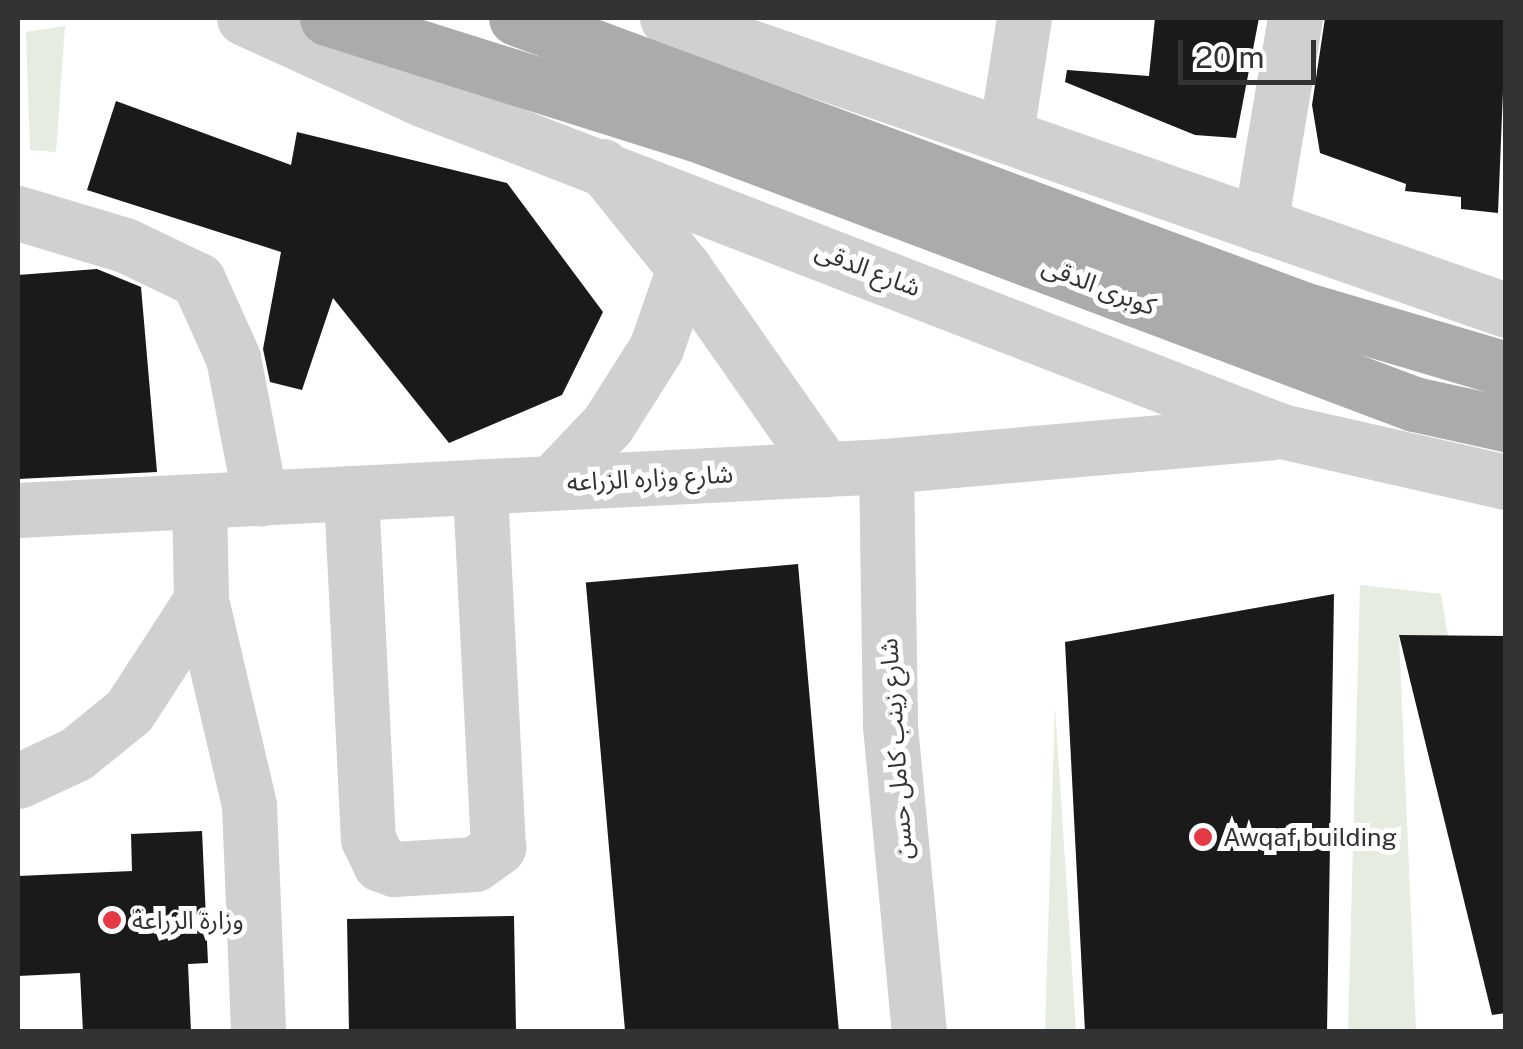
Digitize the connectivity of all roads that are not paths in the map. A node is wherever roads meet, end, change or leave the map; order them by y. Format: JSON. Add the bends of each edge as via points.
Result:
{"nodes":[{"id":1,"x":244,"y":18,"type":"edge"},
{"id":2,"x":328,"y":18,"type":"edge"},
{"id":3,"x":516,"y":18,"type":"edge"},
{"id":4,"x":668,"y":18,"type":"edge"},
{"id":5,"x":1024,"y":18,"type":"edge"},
{"id":6,"x":1295,"y":18,"type":"edge"},
{"id":7,"x":724,"y":46,"type":"edge"},
{"id":8,"x":1006,"y":133,"type":"junction"},
{"id":9,"x":600,"y":163,"type":"junction"},
{"id":10,"x":18,"y":213,"type":"edge"},
{"id":11,"x":1260,"y":225,"type":"junction"},
{"id":12,"x":684,"y":268,"type":"junction"},
{"id":13,"x":1505,"y":309,"type":"edge"},
{"id":14,"x":1506,"y":369,"type":"edge"},
{"id":15,"x":1506,"y":424,"type":"edge"},
{"id":16,"x":1281,"y":432,"type":"junction"},
{"id":17,"x":886,"y":466,"type":"junction"},
{"id":18,"x":825,"y":469,"type":"junction"},
{"id":19,"x":1506,"y":482,"type":"edge"},
{"id":20,"x":552,"y":483,"type":"junction"},
{"id":21,"x":480,"y":486,"type":"junction"},
{"id":22,"x":351,"y":493,"type":"junction"},
{"id":23,"x":260,"y":498,"type":"junction"},
{"id":24,"x":198,"y":501,"type":"junction"},
{"id":25,"x":18,"y":510,"type":"edge"},
{"id":26,"x":201,"y":600,"type":"junction"},
{"id":27,"x":18,"y":780,"type":"edge"},
{"id":28,"x":258,"y":1032,"type":"edge"},
{"id":29,"x":919,"y":1032,"type":"edge"}],
"edges":[{"from":1,"to":9,"type":"street","name":"شارع الدقى","via":[[422,98]]},
{"from":2,"to":15,"type":"main road","name":"كوبرى الدقى","via":[[696,134],[1414,404]]},
{"from":3,"to":7,"type":"main road"},
{"from":4,"to":7,"type":"street"},
{"from":5,"to":8,"type":"street"},
{"from":6,"to":11,"type":"street"},
{"from":7,"to":8,"type":"street"},
{"from":7,"to":14,"type":"main road","name":"كوبرى الدقى","via":[[1303,308]]},
{"from":8,"to":11,"type":"street"},
{"from":9,"to":12,"type":"street"},
{"from":9,"to":16,"type":"street","name":"شارع الدقى"},
{"from":10,"to":23,"type":"street","via":[[125,245],[198,280],[233,358]]},
{"from":11,"to":13,"type":"street"},
{"from":12,"to":18,"type":"street"},
{"from":12,"to":20,"type":"street","via":[[656,348],[608,424]]},
{"from":16,"to":17,"type":"street","name":"شارع وزاره الزراعه"},
{"from":16,"to":19,"type":"street","name":"شارع الدقى"},
{"from":17,"to":18,"type":"street","name":"شارع وزاره الزراعه"},
{"from":17,"to":29,"type":"street","name":"شارع زينب كامل حسن","via":[[890,726]]},
{"from":18,"to":20,"type":"street","name":"شارع وزاره الزراعه"},
{"from":20,"to":21,"type":"street","name":"شارع وزاره الزراعه"},
{"from":21,"to":22,"type":"street","name":"شارع وزاره الزراعه"},
{"from":21,"to":22,"type":"street","via":[[498,847],[475,864],[394,869],[380,864],[368,839]]},
{"from":22,"to":23,"type":"street","name":"شارع وزاره الزراعه"},
{"from":23,"to":24,"type":"street","name":"شارع وزاره الزراعه"},
{"from":24,"to":25,"type":"street","name":"شارع وزاره الزراعه"},
{"from":24,"to":26,"type":"street"},
{"from":26,"to":27,"type":"street","via":[[129,711],[76,754]]},
{"from":26,"to":28,"type":"street","via":[[244,768]]}]}
